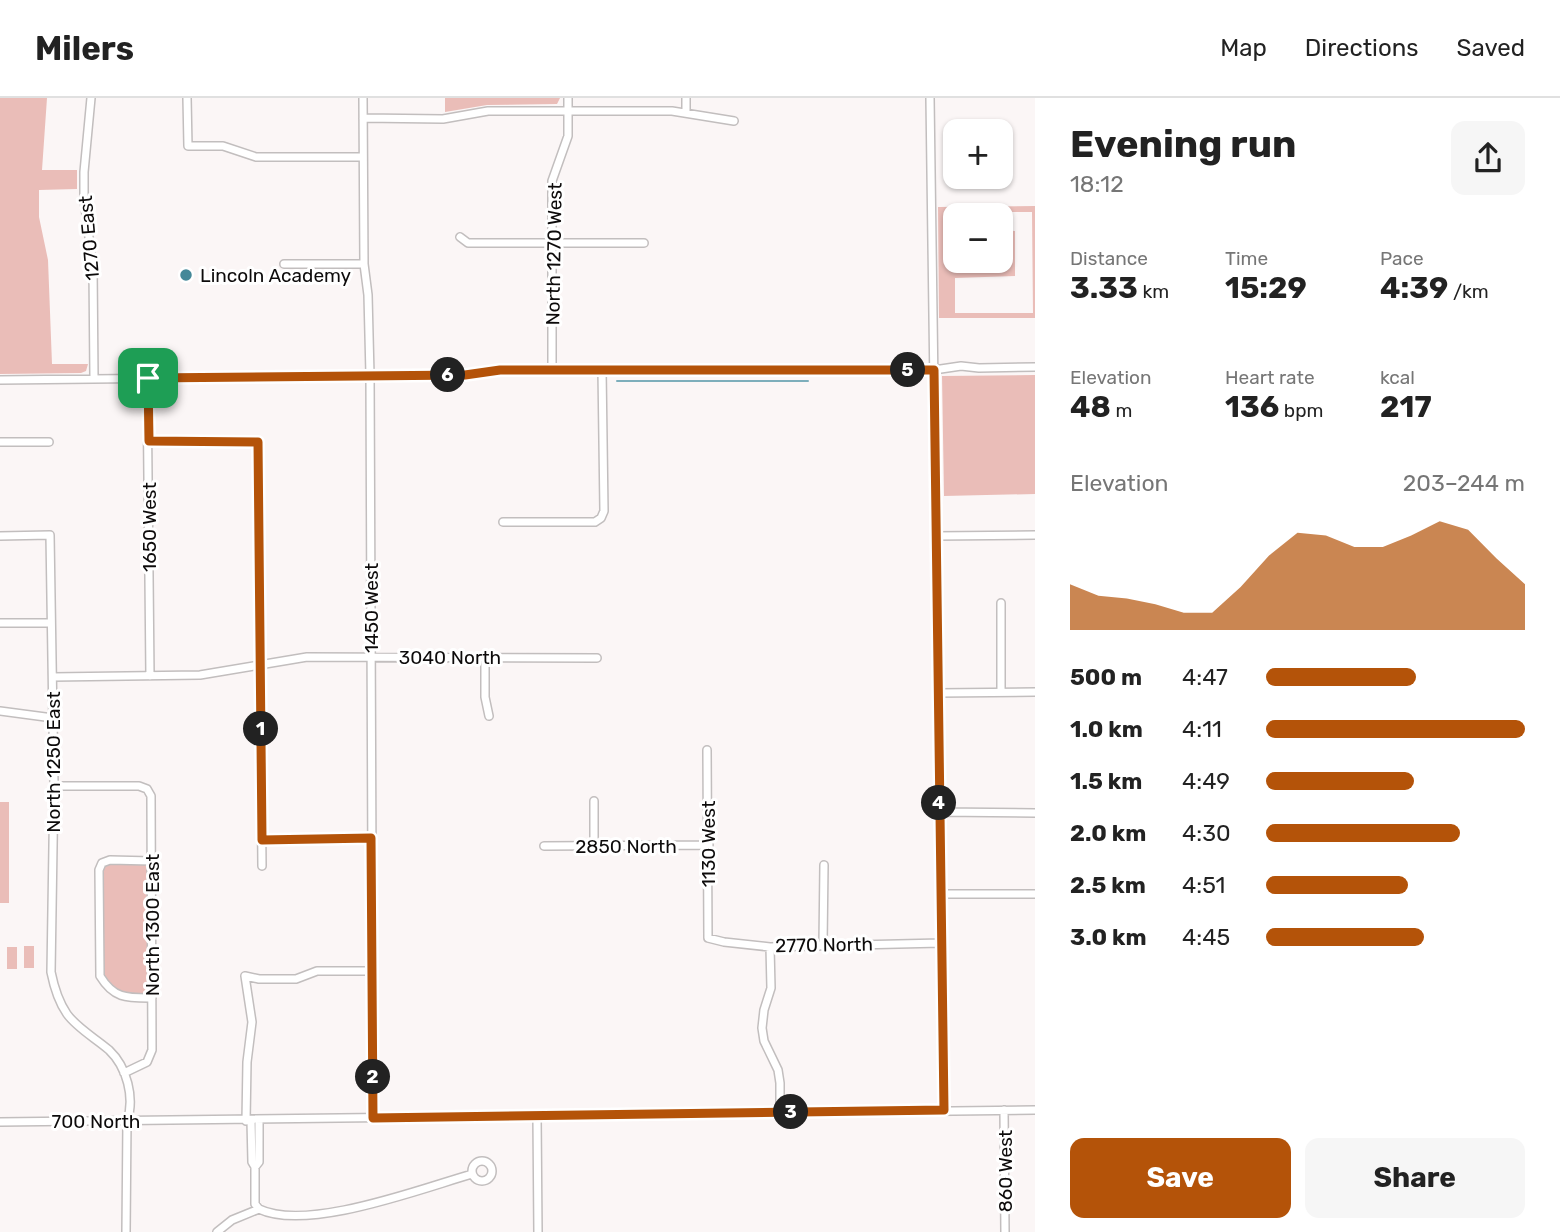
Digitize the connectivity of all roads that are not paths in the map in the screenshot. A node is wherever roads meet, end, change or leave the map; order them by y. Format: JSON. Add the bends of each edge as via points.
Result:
{"nodes":[{"id":1,"x":91,"y":98,"type":"edge"},
{"id":2,"x":187,"y":98,"type":"edge"},
{"id":3,"x":363,"y":98,"type":"edge"},
{"id":4,"x":568,"y":98,"type":"edge"},
{"id":5,"x":686,"y":98,"type":"edge"},
{"id":6,"x":930,"y":98,"type":"edge"},
{"id":7,"x":568,"y":111,"type":"junction"},
{"id":8,"x":686,"y":113,"type":"junction"},
{"id":9,"x":363,"y":118,"type":"junction"},
{"id":10,"x":734,"y":121,"type":"dead end"},
{"id":11,"x":363,"y":157,"type":"junction"},
{"id":12,"x":460,"y":237,"type":"dead end"},
{"id":13,"x":551,"y":242,"type":"junction"},
{"id":14,"x":644,"y":243,"type":"dead end"},
{"id":15,"x":284,"y":264,"type":"dead end"},
{"id":16,"x":364,"y":264,"type":"junction"},
{"id":17,"x":1035,"y":368,"type":"edge"},
{"id":18,"x":552,"y":370,"type":"junction"},
{"id":19,"x":602,"y":370,"type":"junction"},
{"id":20,"x":934,"y":370,"type":"junction"},
{"id":21,"x":370,"y":375,"type":"junction"},
{"id":22,"x":148,"y":378,"type":"junction"},
{"id":23,"x":94,"y":379,"type":"junction"},
{"id":24,"x":0,"y":380,"type":"edge"},
{"id":25,"x":149,"y":441,"type":"junction"},
{"id":26,"x":0,"y":442,"type":"edge"},
{"id":27,"x":49,"y":442,"type":"dead end"},
{"id":28,"x":503,"y":522,"type":"dead end"},
{"id":29,"x":1035,"y":535,"type":"edge"},
{"id":30,"x":0,"y":536,"type":"edge"},
{"id":31,"x":936,"y":536,"type":"junction"},
{"id":32,"x":1001,"y":603,"type":"dead end"},
{"id":33,"x":0,"y":623,"type":"edge"},
{"id":34,"x":51,"y":623,"type":"junction"},
{"id":35,"x":372,"y":656,"type":"junction"},
{"id":36,"x":485,"y":657,"type":"junction"},
{"id":37,"x":597,"y":658,"type":"dead end"},
{"id":38,"x":261,"y":666,"type":"junction"},
{"id":39,"x":150,"y":676,"type":"junction"},
{"id":40,"x":53,"y":677,"type":"junction"},
{"id":41,"x":1001,"y":692,"type":"junction"},
{"id":42,"x":1035,"y":692,"type":"edge"},
{"id":43,"x":937,"y":693,"type":"junction"},
{"id":44,"x":0,"y":711,"type":"edge"},
{"id":45,"x":489,"y":716,"type":"dead end"},
{"id":46,"x":53,"y":718,"type":"junction"},
{"id":47,"x":707,"y":750,"type":"dead end"},
{"id":48,"x":54,"y":786,"type":"junction"},
{"id":49,"x":594,"y":801,"type":"dead end"},
{"id":50,"x":939,"y":812,"type":"junction"},
{"id":51,"x":1035,"y":813,"type":"edge"},
{"id":52,"x":371,"y":838,"type":"junction"},
{"id":53,"x":262,"y":840,"type":"junction"},
{"id":54,"x":594,"y":845,"type":"junction"},
{"id":55,"x":709,"y":845,"type":"junction"},
{"id":56,"x":544,"y":846,"type":"dead end"},
{"id":57,"x":152,"y":861,"type":"junction"},
{"id":58,"x":824,"y":865,"type":"dead end"},
{"id":59,"x":262,"y":866,"type":"dead end"},
{"id":60,"x":940,"y":894,"type":"junction"},
{"id":61,"x":1035,"y":894,"type":"edge"},
{"id":62,"x":708,"y":938,"type":"joint"},
{"id":63,"x":941,"y":943,"type":"junction"},
{"id":64,"x":822,"y":944,"type":"junction"},
{"id":65,"x":770,"y":947,"type":"junction"},
{"id":66,"x":372,"y":971,"type":"junction"},
{"id":67,"x":152,"y":998,"type":"junction"},
{"id":68,"x":124,"y":1073,"type":"junction"},
{"id":69,"x":944,"y":1110,"type":"junction"},
{"id":70,"x":1004,"y":1110,"type":"junction"},
{"id":71,"x":1035,"y":1110,"type":"edge"},
{"id":72,"x":780,"y":1112,"type":"junction"},
{"id":73,"x":537,"y":1117,"type":"junction"},
{"id":74,"x":373,"y":1118,"type":"junction"},
{"id":75,"x":127,"y":1121,"type":"junction"},
{"id":76,"x":252,"y":1121,"type":"junction"},
{"id":77,"x":0,"y":1122,"type":"edge"},
{"id":78,"x":472,"y":1174,"type":"dead end"},
{"id":79,"x":258,"y":1209,"type":"junction"},
{"id":80,"x":127,"y":1232,"type":"edge"},
{"id":81,"x":217,"y":1232,"type":"edge"},
{"id":82,"x":538,"y":1232,"type":"edge"},
{"id":83,"x":1005,"y":1232,"type":"edge"}],
"edges":[{"from":1,"to":23,"type":"street","name":"1270 East","via":[[84,186],[93,268]]},
{"from":2,"to":11,"type":"street","via":[[188,146],[223,146],[256,157]]},
{"from":3,"to":9,"type":"street","name":"1450 West"},
{"from":4,"to":7,"type":"street","name":"North 1270 West"},
{"from":5,"to":8,"type":"street"},
{"from":6,"to":20,"type":"street"},
{"from":7,"to":8,"type":"street"},
{"from":7,"to":9,"type":"street","via":[[488,111],[443,119]]},
{"from":7,"to":13,"type":"street","name":"North 1270 West","via":[[568,136],[552,181]]},
{"from":8,"to":10,"type":"street"},
{"from":9,"to":11,"type":"street","name":"1450 West"},
{"from":11,"to":16,"type":"street","name":"1450 West"},
{"from":12,"to":13,"type":"street","via":[[468,243]]},
{"from":13,"to":14,"type":"street"},
{"from":13,"to":18,"type":"street","name":"North 1270 West"},
{"from":15,"to":16,"type":"street"},
{"from":16,"to":21,"type":"street","name":"1450 West"},
{"from":17,"to":20,"type":"street"},
{"from":18,"to":19,"type":"street"},
{"from":18,"to":21,"type":"street"},
{"from":19,"to":20,"type":"street"},
{"from":19,"to":28,"type":"street","via":[[601,518],[594,522]]},
{"from":20,"to":31,"type":"street"},
{"from":21,"to":22,"type":"street"},
{"from":21,"to":35,"type":"street","name":"1450 West"},
{"from":22,"to":23,"type":"street"},
{"from":22,"to":25,"type":"street","name":"1650 West"},
{"from":23,"to":24,"type":"street"},
{"from":25,"to":38,"type":"street","via":[[258,442]]},
{"from":25,"to":39,"type":"street","name":"1650 West"},
{"from":26,"to":27,"type":"street"},
{"from":29,"to":31,"type":"street"},
{"from":30,"to":34,"type":"street","name":"North 1250 East","via":[[50,535]]},
{"from":31,"to":43,"type":"street"},
{"from":32,"to":41,"type":"street"},
{"from":33,"to":34,"type":"street"},
{"from":34,"to":40,"type":"street","name":"North 1250 East"},
{"from":35,"to":36,"type":"street","name":"3040 North"},
{"from":35,"to":38,"type":"street","name":"3040 North","via":[[307,657]]},
{"from":35,"to":52,"type":"street","name":"1450 West"},
{"from":36,"to":37,"type":"street","name":"3040 North"},
{"from":36,"to":45,"type":"street"},
{"from":38,"to":39,"type":"street","name":"3040 North"},
{"from":38,"to":53,"type":"street"},
{"from":39,"to":40,"type":"street","name":"3040 North"},
{"from":40,"to":46,"type":"street","name":"North 1250 East"},
{"from":41,"to":42,"type":"street"},
{"from":41,"to":43,"type":"street"},
{"from":43,"to":50,"type":"street"},
{"from":44,"to":46,"type":"street"},
{"from":46,"to":48,"type":"street","name":"North 1250 East"},
{"from":47,"to":55,"type":"street","name":"1130 West"},
{"from":48,"to":57,"type":"street","name":"North 1300 East","via":[[147,789],[152,796]]},
{"from":48,"to":68,"type":"street","name":"North 1250 East","via":[[54,988],[67,1014],[111,1052]]},
{"from":49,"to":54,"type":"street"},
{"from":50,"to":51,"type":"street"},
{"from":50,"to":60,"type":"street"},
{"from":52,"to":53,"type":"street"},
{"from":52,"to":66,"type":"street","name":"1450 West"},
{"from":53,"to":59,"type":"street"},
{"from":54,"to":55,"type":"street","name":"2850 North"},
{"from":54,"to":56,"type":"street","name":"2850 North"},
{"from":55,"to":62,"type":"street","name":"1130 West"},
{"from":57,"to":67,"type":"street","name":"North 1300 East"},
{"from":57,"to":67,"type":"street","via":[[110,860],[99,870],[100,976],[108,989],[124,998]]},
{"from":58,"to":64,"type":"street"},
{"from":60,"to":61,"type":"street"},
{"from":60,"to":63,"type":"street"},
{"from":62,"to":65,"type":"street","name":"2770 North"},
{"from":63,"to":64,"type":"street","name":"2770 North"},
{"from":63,"to":69,"type":"street"},
{"from":64,"to":65,"type":"street","name":"2770 North"},
{"from":65,"to":72,"type":"street","via":[[771,988],[762,1028],[778,1070]]},
{"from":66,"to":74,"type":"street","name":"1450 West"},
{"from":66,"to":76,"type":"street","via":[[317,971],[296,979],[245,976],[252,1022],[247,1062]]},
{"from":67,"to":68,"type":"street","name":"North 1300 East","via":[[152,1051],[147,1062]]},
{"from":68,"to":75,"type":"street","via":[[131,1109]]},
{"from":69,"to":70,"type":"street","name":"700 North"},
{"from":69,"to":72,"type":"street","name":"700 North"},
{"from":70,"to":71,"type":"street","name":"700 North"},
{"from":70,"to":83,"type":"street","name":"860 West"},
{"from":72,"to":73,"type":"street","name":"700 North"},
{"from":73,"to":74,"type":"street","name":"700 North"},
{"from":73,"to":82,"type":"street"},
{"from":74,"to":76,"type":"street","name":"700 North"},
{"from":75,"to":76,"type":"street","name":"700 North"},
{"from":75,"to":77,"type":"street","name":"700 North"},
{"from":75,"to":80,"type":"street"},
{"from":76,"to":79,"type":"street","via":[[260,1162],[255,1167]]},
{"from":78,"to":79,"type":"street","via":[[347,1210],[277,1216]]},
{"from":79,"to":81,"type":"street"}]}
